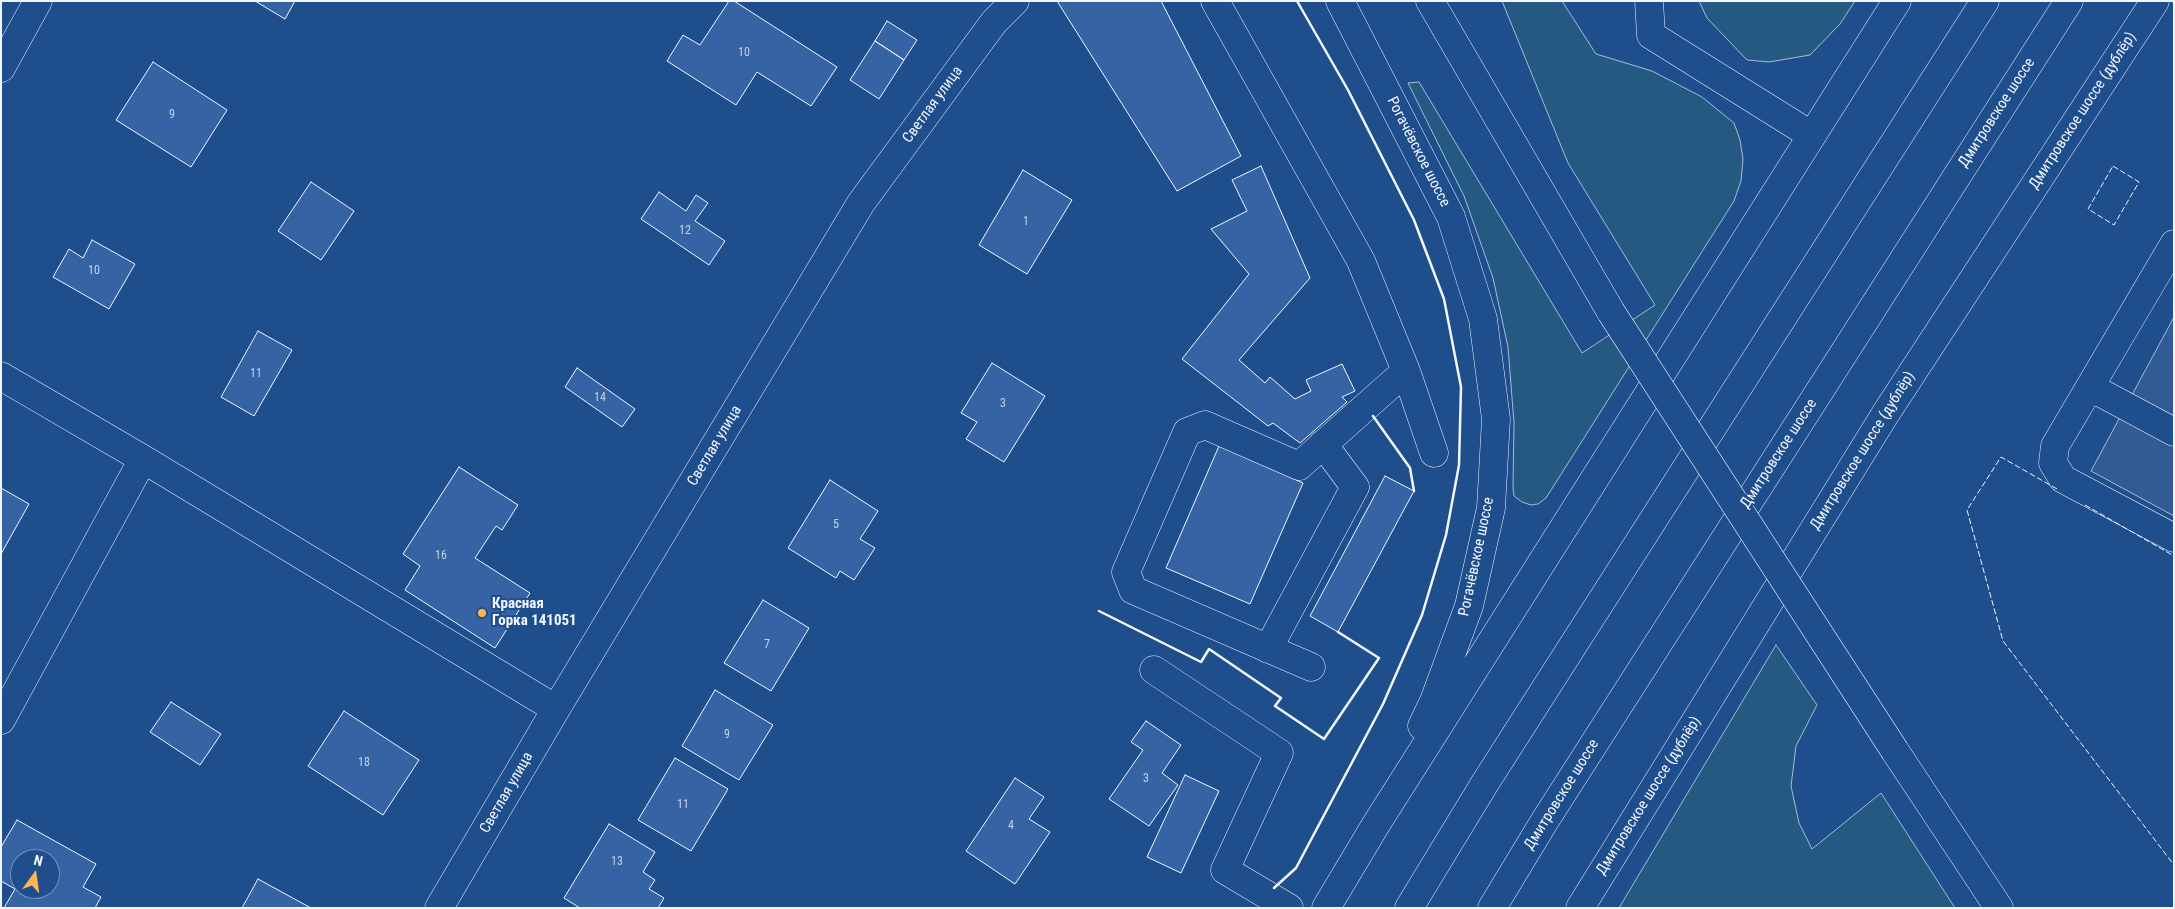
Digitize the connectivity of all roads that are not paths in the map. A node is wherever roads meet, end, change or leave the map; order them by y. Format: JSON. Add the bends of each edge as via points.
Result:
{"nodes":[{"id":1,"x":38,"y":1,"type":"edge"},
{"id":2,"x":1015,"y":1,"type":"edge"},
{"id":3,"x":1215,"y":1,"type":"edge"},
{"id":4,"x":1340,"y":1,"type":"edge"},
{"id":5,"x":1430,"y":1,"type":"edge"},
{"id":6,"x":1649,"y":1,"type":"edge"},
{"id":7,"x":1897,"y":1,"type":"edge"},
{"id":8,"x":1985,"y":1,"type":"edge"},
{"id":9,"x":2068,"y":1,"type":"edge"},
{"id":10,"x":2155,"y":1,"type":"edge"},
{"id":11,"x":1,"y":68,"type":"edge"},
{"id":12,"x":1811,"y":135,"type":"junction"},
{"id":13,"x":2174,"y":244,"type":"edge"},
{"id":14,"x":1406,"y":371,"type":"junction"},
{"id":15,"x":1,"y":376,"type":"edge"},
{"id":16,"x":2090,"y":387,"type":"junction"},
{"id":17,"x":2174,"y":432,"type":"edge"},
{"id":18,"x":1323,"y":444,"type":"junction"},
{"id":19,"x":1434,"y":453,"type":"dead end"},
{"id":20,"x":143,"y":459,"type":"junction"},
{"id":21,"x":2174,"y":538,"type":"edge"},
{"id":22,"x":1268,"y":649,"type":"junction"},
{"id":23,"x":1311,"y":667,"type":"dead end"},
{"id":24,"x":1154,"y":670,"type":"dead end"},
{"id":25,"x":556,"y":709,"type":"junction"},
{"id":26,"x":1,"y":720,"type":"edge"},
{"id":27,"x":1375,"y":826,"type":"junction"},
{"id":28,"x":440,"y":908,"type":"edge"},
{"id":29,"x":1289,"y":908,"type":"edge"},
{"id":30,"x":1326,"y":908,"type":"edge"},
{"id":31,"x":1409,"y":908,"type":"edge"},
{"id":32,"x":1492,"y":908,"type":"edge"},
{"id":33,"x":1580,"y":908,"type":"edge"},
{"id":34,"x":2000,"y":908,"type":"edge"}],
"edges":[{"from":1,"to":11,"type":"main road"},
{"from":2,"to":25,"type":"main road","name":"Светлая улица","via":[[994,22],[862,203]]},
{"from":3,"to":14,"type":"main road","via":[[1361,261]]},
{"from":4,"to":27,"type":"main road","name":"Рогачёвское шоссе","via":[[1451,217],[1484,319],[1496,419],[1491,508],[1469,606],[1434,701]]},
{"from":5,"to":34,"type":"main road","bridge":true,"via":[[1611,312]]},
{"from":6,"to":12,"type":"main road","via":[[1651,34]]},
{"from":7,"to":12,"type":"main road"},
{"from":8,"to":31,"type":"main road","via":[[1485,783]]},
{"from":9,"to":32,"type":"main road","name":"Дмитровское шоссе"},
{"from":10,"to":33,"type":"main road","name":"Дмитровское шоссе (дублёр)","via":[[1886,413]]},
{"from":12,"to":27,"type":"main road"},
{"from":13,"to":16,"type":"main road"},
{"from":14,"to":18,"type":"main road"},
{"from":14,"to":19,"type":"main road"},
{"from":15,"to":20,"type":"main road"},
{"from":16,"to":17,"type":"main road"},
{"from":16,"to":21,"type":"main road","via":[[2055,446],[2053,463],[2063,478]]},
{"from":18,"to":22,"type":"main road","via":[[1355,487]]},
{"from":18,"to":22,"type":"main road","via":[[1299,466],[1205,425],[1187,432],[1126,572],[1133,590]]},
{"from":20,"to":25,"type":"main road"},
{"from":20,"to":26,"type":"main road"},
{"from":22,"to":23,"type":"main road"},
{"from":24,"to":29,"type":"main road","via":[[1279,753],[1225,870]]},
{"from":25,"to":28,"type":"main road","name":"Светлая улица"},
{"from":27,"to":30,"type":"main road"}]}
